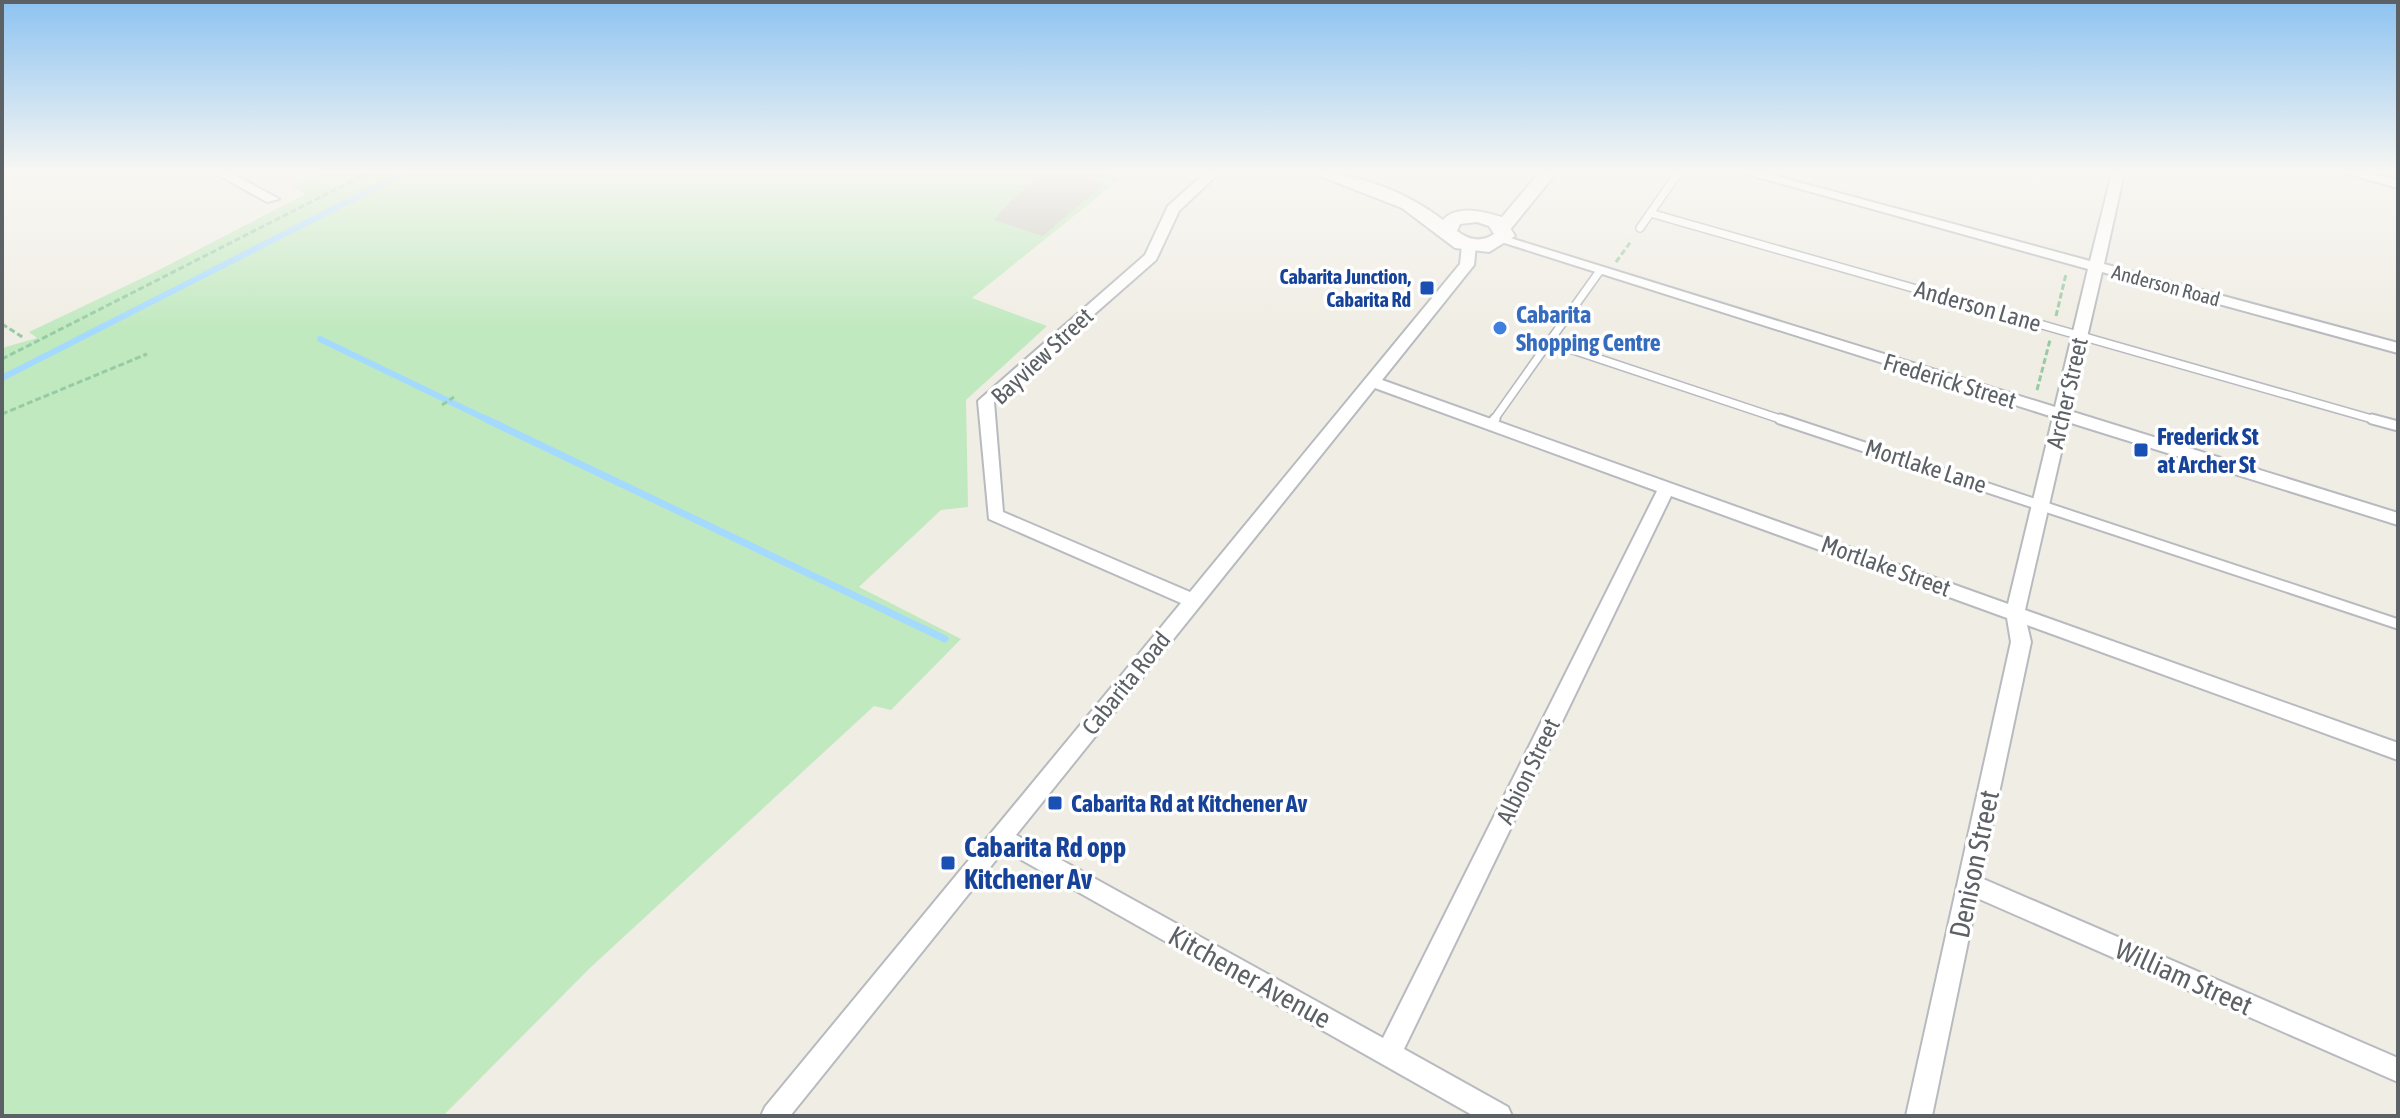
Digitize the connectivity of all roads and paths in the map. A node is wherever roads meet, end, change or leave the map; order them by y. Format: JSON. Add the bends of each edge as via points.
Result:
{"nodes":[{"id":1,"x":265,"y":225,"type":"edge"},
{"id":2,"x":1166,"y":225,"type":"edge"},
{"id":3,"x":1438,"y":225,"type":"edge"},
{"id":4,"x":1451,"y":225,"type":"edge"},
{"id":5,"x":1496,"y":225,"type":"edge"},
{"id":6,"x":1510,"y":225,"type":"edge"},
{"id":7,"x":1642,"y":225,"type":"edge"},
{"id":8,"x":1693,"y":225,"type":"edge"},
{"id":9,"x":1942,"y":225,"type":"edge"},
{"id":10,"x":2106,"y":225,"type":"edge"},
{"id":11,"x":1640,"y":228,"type":"joint"},
{"id":12,"x":1447,"y":233,"type":"junction"},
{"id":13,"x":1503,"y":234,"type":"junction"},
{"id":14,"x":1469,"y":246,"type":"junction"},
{"id":15,"x":1615,"y":263,"type":"dead end"},
{"id":16,"x":2096,"y":267,"type":"junction"},
{"id":17,"x":1599,"y":272,"type":"junction"},
{"id":18,"x":2,"y":324,"type":"edge"},
{"id":19,"x":2080,"y":335,"type":"junction"},
{"id":20,"x":24,"y":338,"type":"dead end"},
{"id":21,"x":1549,"y":342,"type":"junction"},
{"id":22,"x":2398,"y":348,"type":"edge"},
{"id":23,"x":147,"y":354,"type":"dead end"},
{"id":24,"x":2,"y":359,"type":"edge"},
{"id":25,"x":1374,"y":382,"type":"junction"},
{"id":26,"x":454,"y":397,"type":"dead end"},
{"id":27,"x":442,"y":405,"type":"dead end"},
{"id":28,"x":2,"y":414,"type":"edge"},
{"id":29,"x":2061,"y":416,"type":"junction"},
{"id":30,"x":1491,"y":424,"type":"junction"},
{"id":31,"x":2398,"y":426,"type":"edge"},
{"id":32,"x":1667,"y":487,"type":"junction"},
{"id":33,"x":2040,"y":504,"type":"junction"},
{"id":34,"x":2398,"y":519,"type":"edge"},
{"id":35,"x":1193,"y":601,"type":"junction"},
{"id":36,"x":2015,"y":612,"type":"junction"},
{"id":37,"x":2398,"y":624,"type":"edge"},
{"id":38,"x":2398,"y":752,"type":"edge"},
{"id":39,"x":1001,"y":837,"type":"junction"},
{"id":40,"x":1970,"y":884,"type":"junction"},
{"id":41,"x":1388,"y":1055,"type":"junction"},
{"id":42,"x":2398,"y":1070,"type":"edge"},
{"id":43,"x":774,"y":1116,"type":"edge"},
{"id":44,"x":1499,"y":1116,"type":"edge"},
{"id":45,"x":1919,"y":1116,"type":"edge"}],
"edges":[{"from":1,"to":24,"type":"path"},
{"from":2,"to":35,"type":"street","name":"Bayview Street","via":[[1151,257],[986,401],[995,515]]},
{"from":3,"to":12,"type":"main road"},
{"from":4,"to":12,"type":"main road"},
{"from":5,"to":13,"type":"main road"},
{"from":6,"to":13,"type":"street"},
{"from":7,"to":11,"type":"lane"},
{"from":8,"to":19,"type":"lane","name":"Anderson Lane"},
{"from":9,"to":16,"type":"street","name":"Anderson Road"},
{"from":10,"to":16,"type":"street","name":"Archer Street"},
{"from":11,"to":15,"type":"path"},
{"from":12,"to":14,"type":"main road"},
{"from":13,"to":14,"type":"main road","via":[[1489,246]]},
{"from":13,"to":17,"type":"street","name":"Frederick Street"},
{"from":14,"to":25,"type":"street","name":"Cabarita Road","via":[[1467,265]]},
{"from":16,"to":19,"type":"street","name":"Archer Street"},
{"from":16,"to":22,"type":"street","name":"Anderson Road"},
{"from":17,"to":21,"type":"lane"},
{"from":17,"to":29,"type":"street","name":"Frederick Street"},
{"from":18,"to":20,"type":"path"},
{"from":19,"to":29,"type":"street","name":"Archer Street"},
{"from":19,"to":31,"type":"lane","name":"Anderson Lane"},
{"from":21,"to":30,"type":"lane"},
{"from":21,"to":33,"type":"lane","name":"Mortlake Lane"},
{"from":23,"to":28,"type":"path"},
{"from":25,"to":30,"type":"street","name":"Mortlake Street"},
{"from":25,"to":35,"type":"street","name":"Cabarita Road"},
{"from":26,"to":27,"type":"path"},
{"from":29,"to":33,"type":"street","name":"Archer Street"},
{"from":29,"to":34,"type":"street","name":"Frederick Street"},
{"from":30,"to":32,"type":"street","name":"Mortlake Street"},
{"from":32,"to":36,"type":"street","name":"Mortlake Street"},
{"from":32,"to":41,"type":"street","name":"Albion Street"},
{"from":33,"to":36,"type":"street","name":"Archer Street"},
{"from":33,"to":37,"type":"lane","name":"Mortlake Lane"},
{"from":35,"to":39,"type":"street","name":"Cabarita Road"},
{"from":36,"to":38,"type":"street","name":"Mortlake Street"},
{"from":36,"to":40,"type":"street","name":"Denison Street","via":[[2021,642]]},
{"from":39,"to":41,"type":"street","name":"Kitchener Avenue"},
{"from":39,"to":43,"type":"street","name":"Cabarita Road"},
{"from":40,"to":42,"type":"street","name":"William Street"},
{"from":40,"to":45,"type":"street","name":"Denison Street"},
{"from":41,"to":44,"type":"street","name":"Kitchener Avenue"}]}
